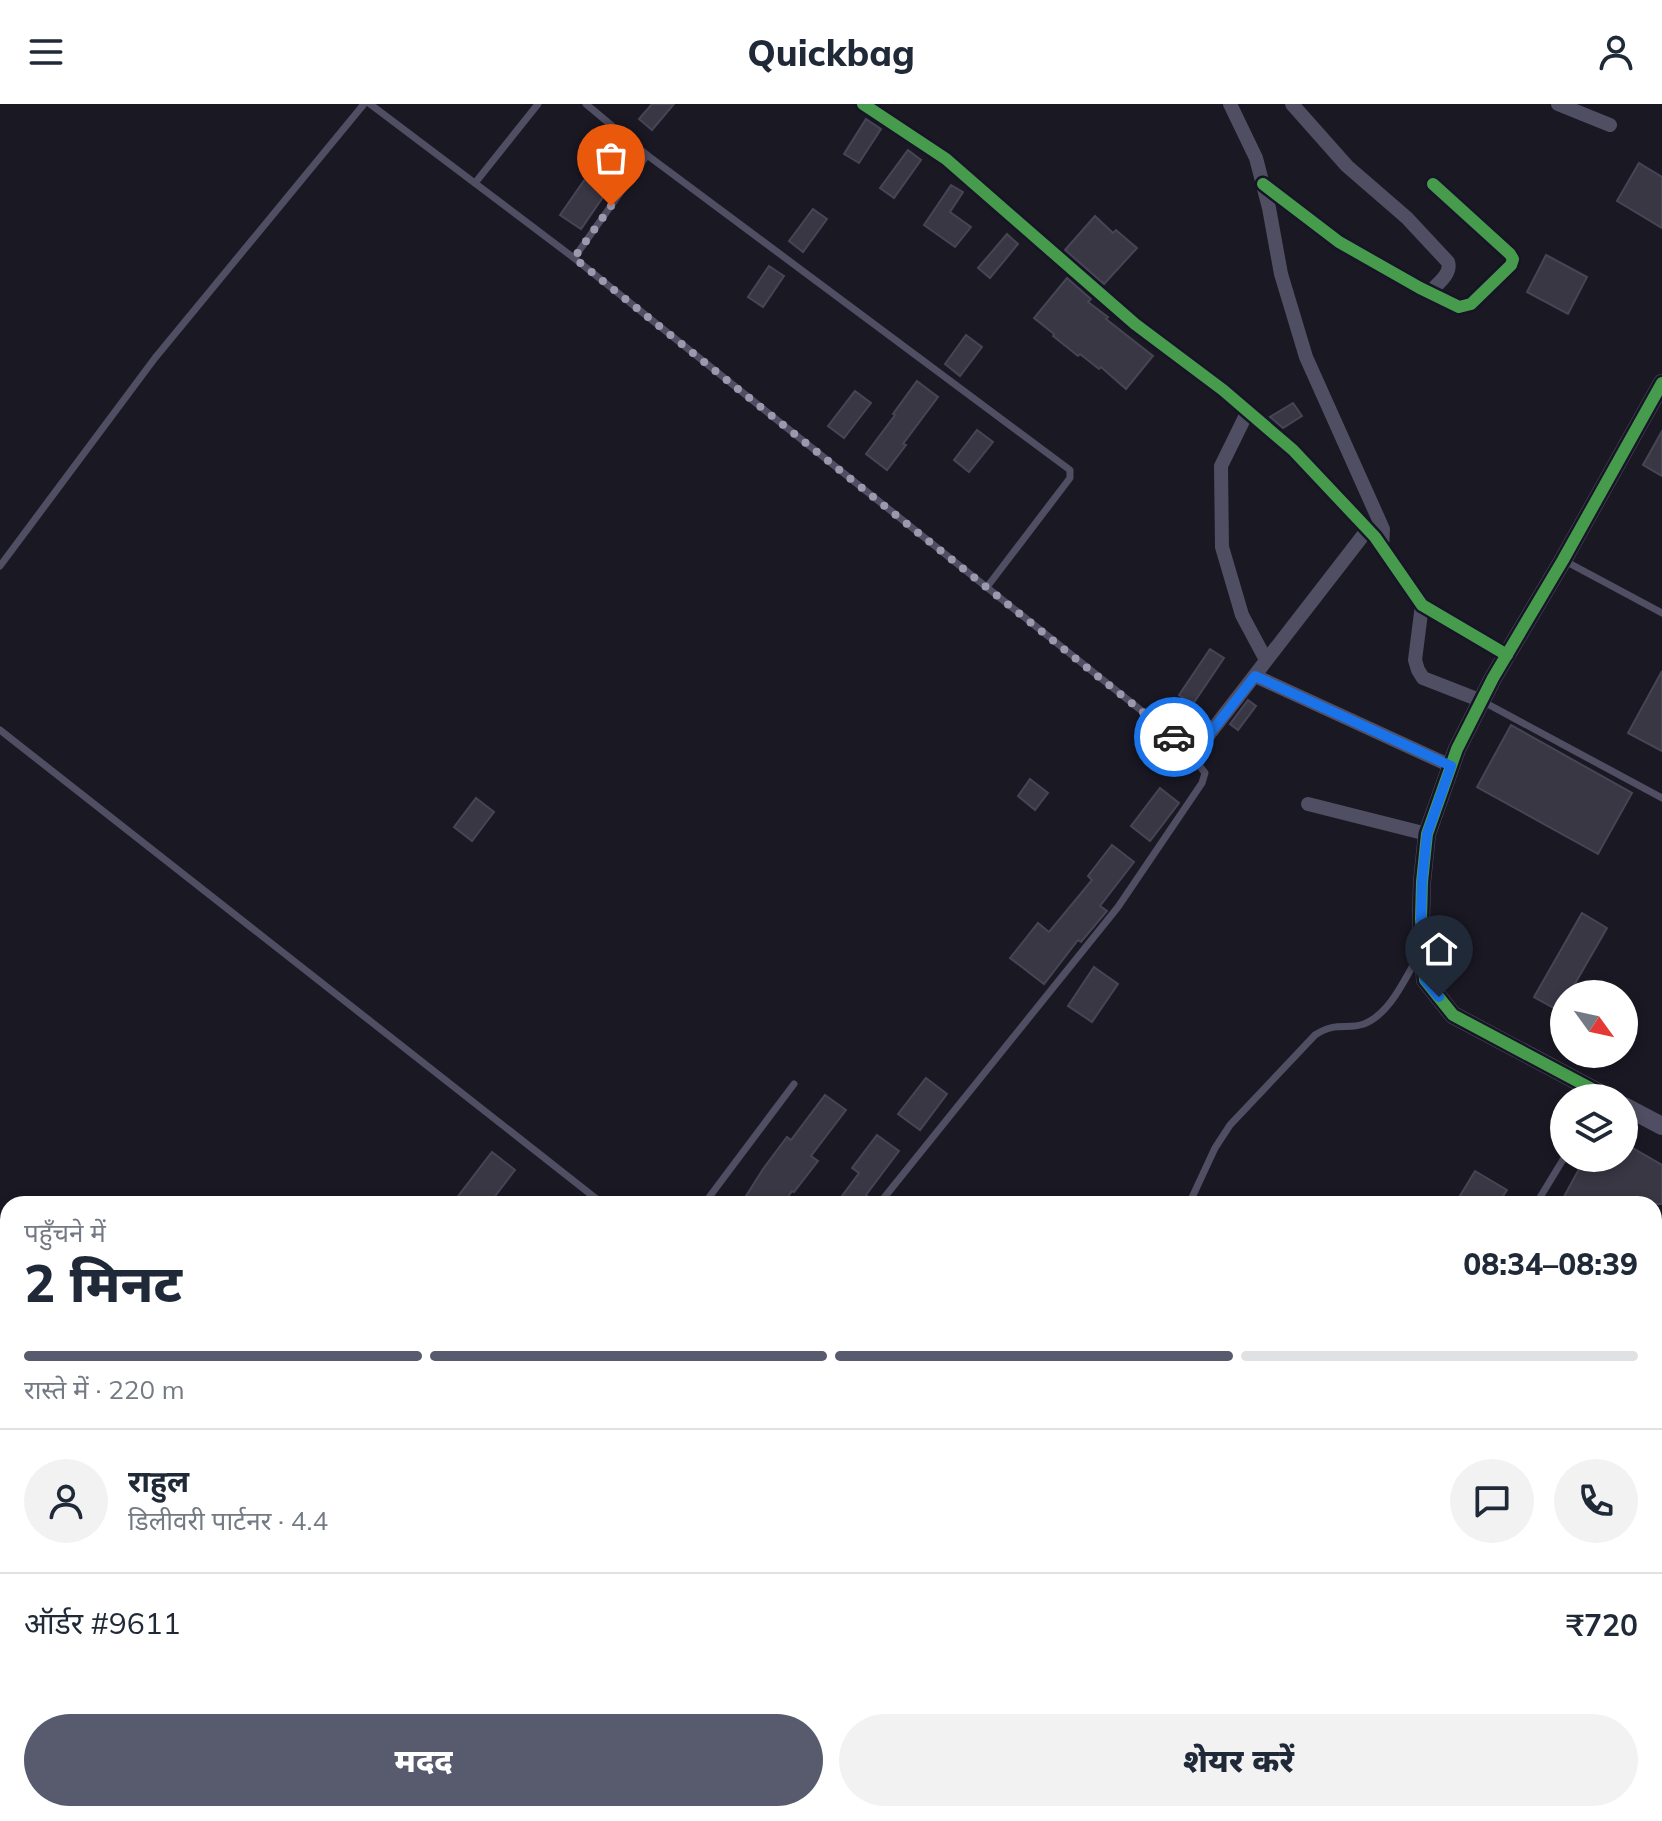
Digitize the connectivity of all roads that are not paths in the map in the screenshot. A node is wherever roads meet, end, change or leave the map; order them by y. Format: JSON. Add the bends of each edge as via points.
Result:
{"nodes":[{"id":1,"x":364,"y":104,"type":"edge"},
{"id":2,"x":370,"y":104,"type":"edge"},
{"id":3,"x":538,"y":104,"type":"edge"},
{"id":4,"x":586,"y":104,"type":"edge"},
{"id":5,"x":863,"y":104,"type":"edge"},
{"id":6,"x":1230,"y":104,"type":"edge"},
{"id":7,"x":1292,"y":104,"type":"edge"},
{"id":8,"x":1558,"y":104,"type":"edge"},
{"id":9,"x":1610,"y":125,"type":"dead end"},
{"id":10,"x":647,"y":155,"type":"junction"},
{"id":11,"x":475,"y":183,"type":"junction"},
{"id":12,"x":1263,"y":184,"type":"junction"},
{"id":13,"x":1433,"y":184,"type":"dead end"},
{"id":14,"x":574,"y":258,"type":"junction"},
{"id":15,"x":1429,"y":293,"type":"junction"},
{"id":16,"x":1662,"y":383,"type":"edge"},
{"id":17,"x":1248,"y":411,"type":"junction"},
{"id":18,"x":1368,"y":529,"type":"junction"},
{"id":19,"x":1382,"y":547,"type":"junction"},
{"id":20,"x":1563,"y":560,"type":"junction"},
{"id":21,"x":0,"y":566,"type":"edge"},
{"id":22,"x":987,"y":587,"type":"junction"},
{"id":23,"x":1422,"y":605,"type":"junction"},
{"id":24,"x":1662,"y":613,"type":"edge"},
{"id":25,"x":1507,"y":655,"type":"junction"},
{"id":26,"x":1266,"y":660,"type":"junction"},
{"id":27,"x":1255,"y":676,"type":"junction"},
{"id":28,"x":1482,"y":701,"type":"junction"},
{"id":29,"x":0,"y":730,"type":"edge"},
{"id":30,"x":1193,"y":755,"type":"junction"},
{"id":31,"x":1451,"y":766,"type":"junction"},
{"id":32,"x":1662,"y":798,"type":"edge"},
{"id":33,"x":1308,"y":804,"type":"dead end"},
{"id":34,"x":1427,"y":834,"type":"junction"},
{"id":35,"x":1423,"y":947,"type":"junction"},
{"id":36,"x":794,"y":1084,"type":"dead end"},
{"id":37,"x":1580,"y":1084,"type":"edge"},
{"id":38,"x":1638,"y":1113,"type":"edge"},
{"id":39,"x":1662,"y":1126,"type":"edge"},
{"id":40,"x":1555,"y":1172,"type":"edge"},
{"id":41,"x":593,"y":1196,"type":"edge"},
{"id":42,"x":710,"y":1196,"type":"edge"},
{"id":43,"x":885,"y":1196,"type":"edge"},
{"id":44,"x":1193,"y":1196,"type":"edge"},
{"id":45,"x":1541,"y":1196,"type":"edge"}],
"edges":[{"from":1,"to":21,"type":"lane","via":[[155,358]]},
{"from":2,"to":11,"type":"lane"},
{"from":3,"to":11,"type":"lane"},
{"from":4,"to":10,"type":"lane"},
{"from":5,"to":17,"type":"street","via":[[946,159],[1135,324]]},
{"from":6,"to":12,"type":"street"},
{"from":7,"to":15,"type":"street","via":[[1347,166],[1448,262],[1448,272]]},
{"from":8,"to":9,"type":"street"},
{"from":10,"to":14,"type":"lane"},
{"from":10,"to":22,"type":"lane","via":[[1070,470],[1070,478]]},
{"from":11,"to":14,"type":"lane"},
{"from":12,"to":15,"type":"street","via":[[1339,242]]},
{"from":12,"to":19,"type":"street","via":[[1281,274],[1306,357],[1383,529]]},
{"from":13,"to":15,"type":"street","via":[[1513,259],[1464,307]]},
{"from":14,"to":22,"type":"lane"},
{"from":16,"to":20,"type":"street"},
{"from":17,"to":18,"type":"street"},
{"from":17,"to":26,"type":"street","via":[[1221,466],[1222,547],[1242,615]]},
{"from":18,"to":19,"type":"street"},
{"from":18,"to":26,"type":"street"},
{"from":19,"to":23,"type":"street"},
{"from":20,"to":24,"type":"lane"},
{"from":20,"to":25,"type":"street"},
{"from":22,"to":30,"type":"lane"},
{"from":23,"to":25,"type":"street"},
{"from":23,"to":28,"type":"street","via":[[1415,660],[1423,678]]},
{"from":25,"to":28,"type":"street"},
{"from":26,"to":27,"type":"street"},
{"from":27,"to":30,"type":"street"},
{"from":27,"to":31,"type":"street"},
{"from":28,"to":31,"type":"street"},
{"from":28,"to":32,"type":"lane"},
{"from":29,"to":41,"type":"lane"},
{"from":30,"to":43,"type":"lane","via":[[1205,773],[1202,783],[1118,907]]},
{"from":31,"to":34,"type":"street"},
{"from":33,"to":34,"type":"street"},
{"from":34,"to":35,"type":"street"},
{"from":35,"to":37,"type":"street","via":[[1425,980],[1453,1015]]},
{"from":35,"to":44,"type":"lane","via":[[1376,1016],[1315,1035],[1230,1125]]},
{"from":36,"to":42,"type":"lane"},
{"from":38,"to":39,"type":"street"},
{"from":40,"to":45,"type":"lane"}]}
